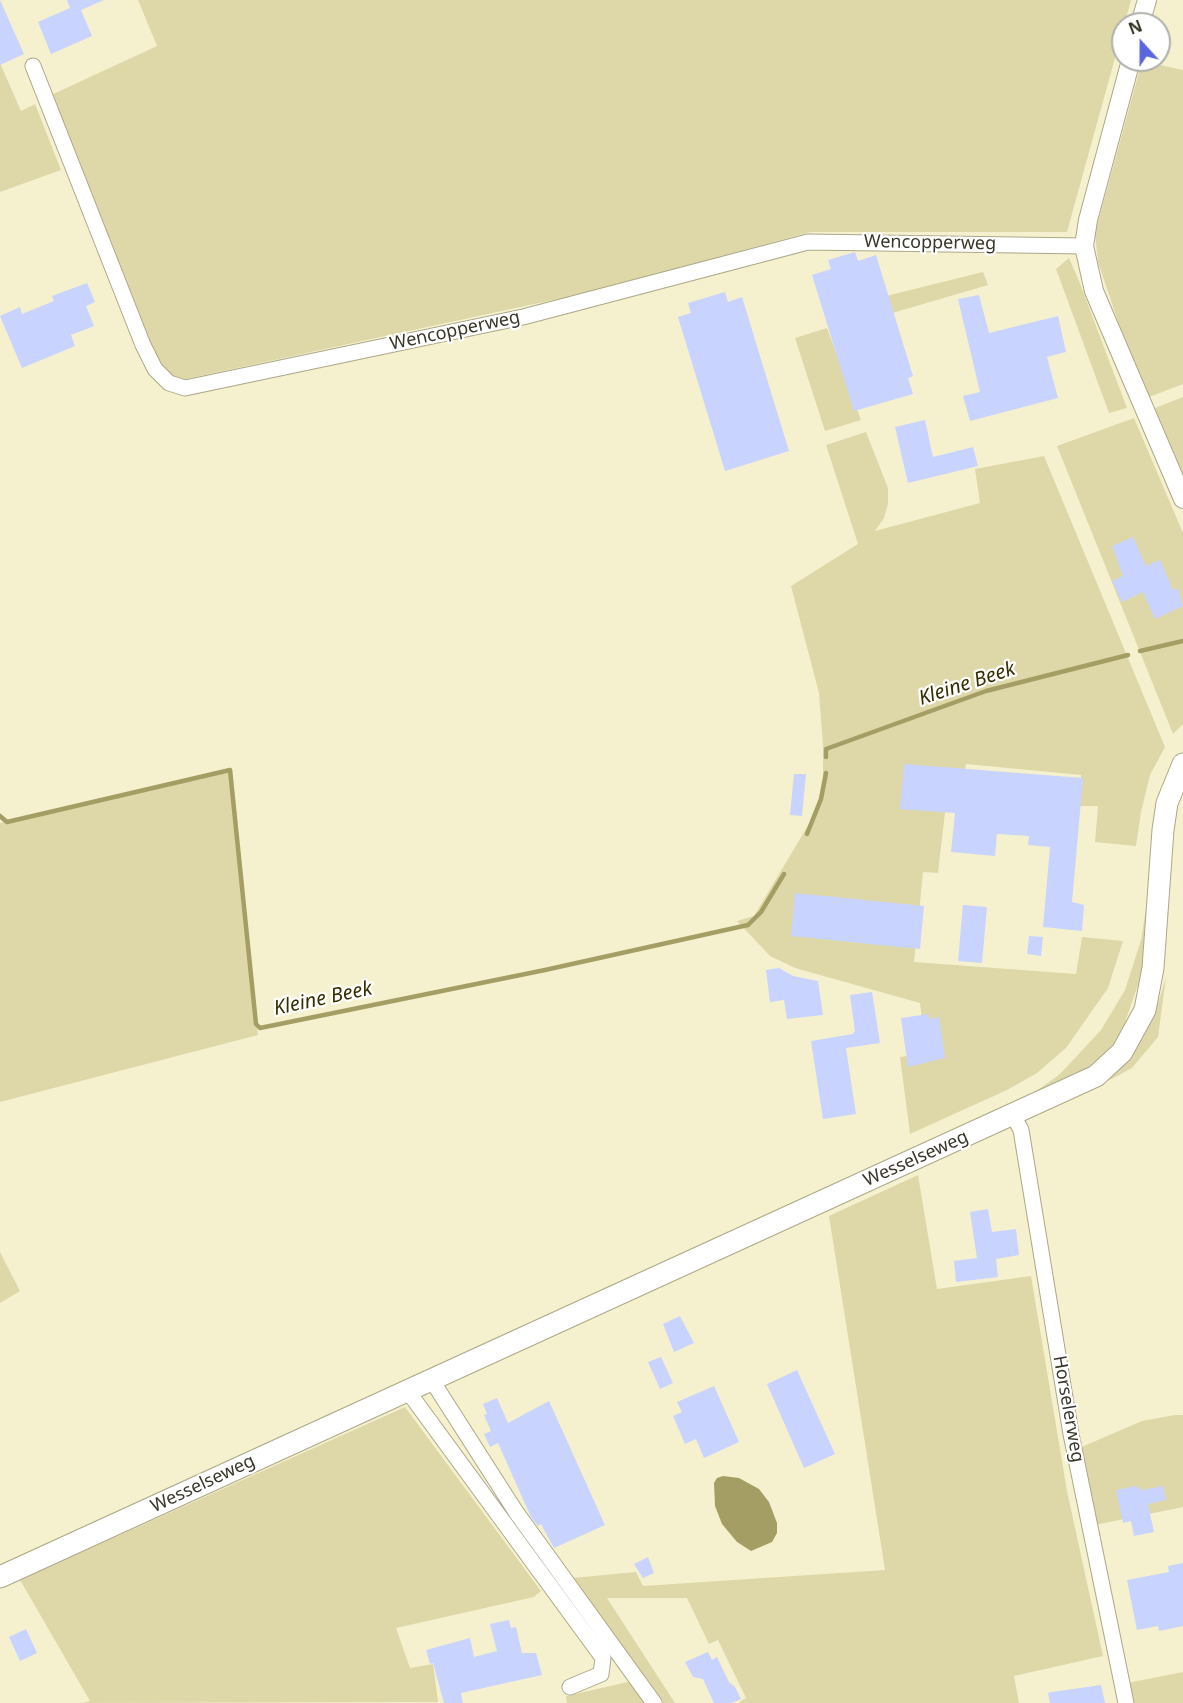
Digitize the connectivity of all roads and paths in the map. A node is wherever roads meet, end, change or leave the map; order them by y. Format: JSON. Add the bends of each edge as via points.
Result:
{"nodes":[{"id":1,"x":33,"y":66,"type":"dead end"},
{"id":2,"x":1128,"y":72,"type":"edge"},
{"id":3,"x":1084,"y":246,"type":"junction"},
{"id":4,"x":1183,"y":500,"type":"edge"},
{"id":5,"x":1183,"y":764,"type":"edge"},
{"id":6,"x":1013,"y":1115,"type":"junction"},
{"id":7,"x":431,"y":1378,"type":"junction"},
{"id":8,"x":407,"y":1390,"type":"junction"},
{"id":9,"x":0,"y":1577,"type":"edge"},
{"id":10,"x":570,"y":1687,"type":"dead end"},
{"id":11,"x":654,"y":1703,"type":"edge"},
{"id":12,"x":1126,"y":1703,"type":"edge"}],
"edges":[{"from":1,"to":3,"type":"street","name":"Wencopperweg","via":[[154,369],[170,383],[184,388],[522,317],[808,242]]},
{"from":2,"to":3,"type":"street"},
{"from":3,"to":4,"type":"street","via":[[1094,291]]},
{"from":5,"to":6,"type":"main road","name":"Wesselseweg","via":[[1167,803],[1150,991],[1135,1031],[1122,1052],[1096,1076]]},
{"from":6,"to":7,"type":"main road","name":"Wesselseweg"},
{"from":6,"to":12,"type":"street","name":"Horselerweg","via":[[1021,1130],[1071,1434]]},
{"from":7,"to":8,"type":"main road","name":"Wesselseweg"},
{"from":7,"to":11,"type":"street","via":[[516,1512]]},
{"from":8,"to":9,"type":"main road","name":"Wesselseweg"},
{"from":8,"to":10,"type":"street","via":[[603,1658],[601,1674]]}]}
